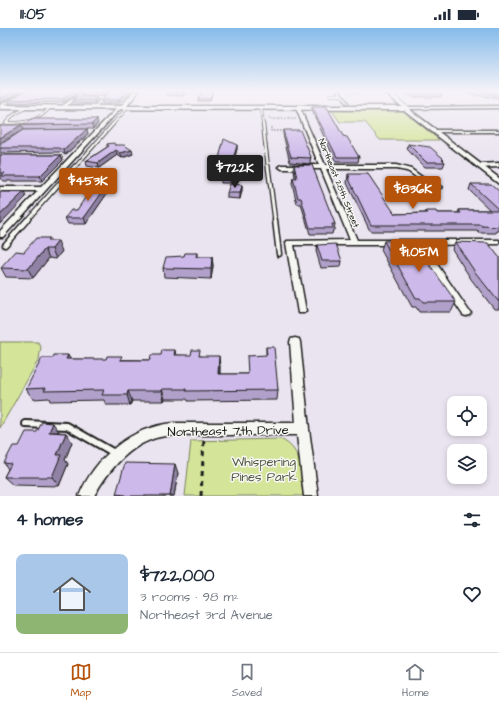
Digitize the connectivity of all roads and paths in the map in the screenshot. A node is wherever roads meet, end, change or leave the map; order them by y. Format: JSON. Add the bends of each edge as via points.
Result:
{"nodes":[{"id":1,"x":17,"y":113,"type":"edge"},
{"id":2,"x":44,"y":113,"type":"edge"},
{"id":3,"x":117,"y":113,"type":"edge"},
{"id":4,"x":119,"y":113,"type":"edge"},
{"id":5,"x":264,"y":113,"type":"edge"},
{"id":6,"x":266,"y":113,"type":"edge"},
{"id":7,"x":300,"y":113,"type":"edge"},
{"id":8,"x":412,"y":113,"type":"edge"},
{"id":9,"x":303,"y":119,"type":"junction"},
{"id":10,"x":270,"y":125,"type":"dead end"},
{"id":11,"x":436,"y":131,"type":"junction"},
{"id":12,"x":499,"y":131,"type":"edge"},
{"id":13,"x":285,"y":132,"type":"edge"},
{"id":14,"x":499,"y":165,"type":"edge"},
{"id":15,"x":322,"y":166,"type":"junction"},
{"id":16,"x":479,"y":166,"type":"junction"},
{"id":17,"x":282,"y":167,"type":"dead end"},
{"id":18,"x":499,"y":182,"type":"edge"},
{"id":19,"x":439,"y":187,"type":"dead end"},
{"id":20,"x":0,"y":189,"type":"edge"},
{"id":21,"x":43,"y":189,"type":"junction"},
{"id":22,"x":0,"y":235,"type":"edge"},
{"id":23,"x":354,"y":242,"type":"junction"},
{"id":24,"x":418,"y":242,"type":"junction"},
{"id":25,"x":499,"y":242,"type":"edge"},
{"id":26,"x":5,"y":245,"type":"dead end"},
{"id":27,"x":279,"y":254,"type":"dead end"},
{"id":28,"x":301,"y":311,"type":"dead end"},
{"id":29,"x":466,"y":313,"type":"dead end"},
{"id":30,"x":295,"y":342,"type":"dead end"},
{"id":31,"x":26,"y":424,"type":"dead end"},
{"id":32,"x":302,"y":429,"type":"junction"},
{"id":33,"x":205,"y":430,"type":"junction"},
{"id":34,"x":116,"y":454,"type":"junction"},
{"id":35,"x":86,"y":496,"type":"edge"},
{"id":36,"x":201,"y":496,"type":"edge"},
{"id":37,"x":311,"y":496,"type":"edge"}],
"edges":[{"from":1,"to":2,"type":"lane","via":[[6,123],[26,123]]},
{"from":3,"to":21,"type":"street","via":[[95,131]]},
{"from":4,"to":26,"type":"lane"},
{"from":5,"to":27,"type":"lane"},
{"from":6,"to":9,"type":"path","via":[[269,120]]},
{"from":7,"to":9,"type":"street","name":"Northeast 28th Street"},
{"from":8,"to":11,"type":"street"},
{"from":9,"to":15,"type":"street","name":"Northeast 28th Street"},
{"from":10,"to":13,"type":"path","via":[[271,131]]},
{"from":11,"to":12,"type":"street"},
{"from":11,"to":16,"type":"street"},
{"from":14,"to":16,"type":"street"},
{"from":15,"to":17,"type":"street"},
{"from":15,"to":19,"type":"street","via":[[399,167]]},
{"from":15,"to":23,"type":"street","name":"Northeast 28th Street"},
{"from":16,"to":18,"type":"street"},
{"from":20,"to":21,"type":"street"},
{"from":21,"to":22,"type":"street"},
{"from":23,"to":24,"type":"street"},
{"from":23,"to":28,"type":"street","via":[[290,243]]},
{"from":24,"to":25,"type":"street"},
{"from":24,"to":29,"type":"street"},
{"from":30,"to":32,"type":"street"},
{"from":31,"to":34,"type":"lane","via":[[67,426]]},
{"from":32,"to":33,"type":"street","name":"Northeast 7th Drive"},
{"from":32,"to":37,"type":"street"},
{"from":33,"to":34,"type":"street","name":"Northeast 7th Drive","via":[[159,431],[137,440]]},
{"from":33,"to":36,"type":"path"},
{"from":34,"to":35,"type":"street","name":"Northeast 7th Drive","via":[[97,475]]}]}
